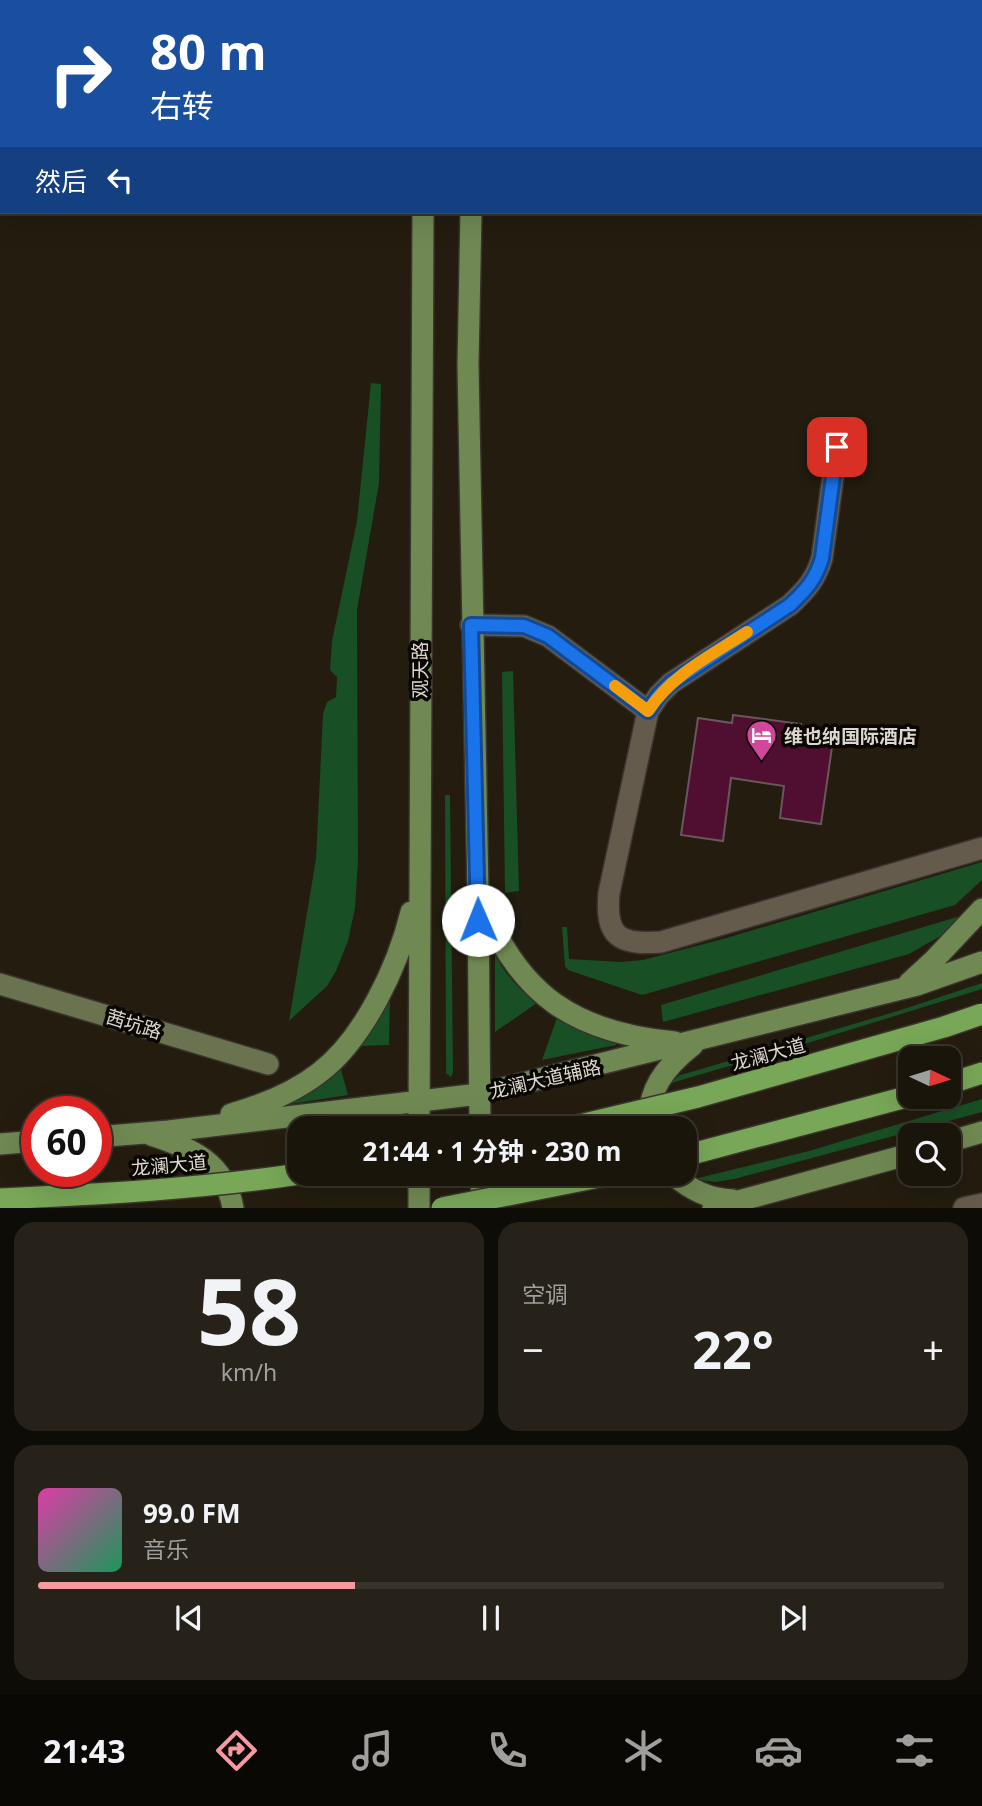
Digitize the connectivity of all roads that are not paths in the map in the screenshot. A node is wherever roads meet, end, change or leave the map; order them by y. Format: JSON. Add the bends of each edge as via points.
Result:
{"nodes":[{"id":1,"x":423,"y":214,"type":"edge"},
{"id":2,"x":471,"y":214,"type":"edge"},
{"id":3,"x":837,"y":447,"type":"dead end"},
{"id":4,"x":471,"y":625,"type":"junction"},
{"id":5,"x":648,"y":711,"type":"junction"},
{"id":6,"x":982,"y":848,"type":"edge"},
{"id":7,"x":419,"y":872,"type":"junction"},
{"id":8,"x":478,"y":892,"type":"junction"},
{"id":9,"x":982,"y":909,"type":"edge"},
{"id":10,"x":982,"y":962,"type":"edge"},
{"id":11,"x":0,"y":984,"type":"edge"},
{"id":12,"x":898,"y":990,"type":"junction"},
{"id":13,"x":982,"y":1014,"type":"edge"},
{"id":14,"x":694,"y":1042,"type":"junction"},
{"id":15,"x":268,"y":1064,"type":"dead end"},
{"id":16,"x":982,"y":1073,"type":"edge"},
{"id":17,"x":961,"y":1080,"type":"edge"},
{"id":18,"x":479,"y":1094,"type":"junction"},
{"id":19,"x":898,"y":1099,"type":"edge"},
{"id":20,"x":419,"y":1103,"type":"junction"},
{"id":21,"x":419,"y":1116,"type":"edge"},
{"id":22,"x":480,"y":1116,"type":"edge"},
{"id":23,"x":618,"y":1116,"type":"edge"},
{"id":24,"x":651,"y":1116,"type":"edge"},
{"id":25,"x":169,"y":1131,"type":"junction"},
{"id":26,"x":147,"y":1133,"type":"junction"},
{"id":27,"x":978,"y":1133,"type":"edge"},
{"id":28,"x":112,"y":1136,"type":"edge"},
{"id":29,"x":961,"y":1138,"type":"edge"},
{"id":30,"x":21,"y":1142,"type":"edge"},
{"id":31,"x":0,"y":1144,"type":"edge"},
{"id":32,"x":697,"y":1153,"type":"edge"},
{"id":33,"x":898,"y":1157,"type":"edge"},
{"id":34,"x":287,"y":1176,"type":"edge"},
{"id":35,"x":419,"y":1186,"type":"edge"},
{"id":36,"x":481,"y":1186,"type":"edge"},
{"id":37,"x":553,"y":1186,"type":"edge"},
{"id":38,"x":687,"y":1186,"type":"edge"},
{"id":39,"x":0,"y":1199,"type":"edge"},
{"id":40,"x":740,"y":1201,"type":"junction"},
{"id":41,"x":982,"y":1204,"type":"edge"},
{"id":42,"x":233,"y":1208,"type":"edge"},
{"id":43,"x":419,"y":1208,"type":"edge"},
{"id":44,"x":442,"y":1208,"type":"edge"},
{"id":45,"x":482,"y":1208,"type":"edge"},
{"id":46,"x":713,"y":1208,"type":"edge"},
{"id":47,"x":964,"y":1208,"type":"edge"}],
"edges":[{"from":1,"to":7,"type":"main road","name":"观天路"},
{"from":2,"to":4,"type":"main road"},
{"from":3,"to":5,"type":"street","via":[[822,558],[807,589],[671,683]]},
{"from":4,"to":5,"type":"street","via":[[524,626],[548,636]]},
{"from":4,"to":8,"type":"main road"},
{"from":5,"to":6,"type":"street","via":[[607,914],[612,931],[622,941],[661,942]]},
{"from":7,"to":20,"type":"main road","name":"观天路"},
{"from":7,"to":25,"type":"main road","via":[[405,939],[394,965],[372,1009],[340,1053],[322,1071],[279,1097]]},
{"from":8,"to":14,"type":"main road","via":[[515,966],[549,999],[592,1026],[617,1034]]},
{"from":8,"to":18,"type":"main road"},
{"from":9,"to":12,"type":"main road"},
{"from":10,"to":12,"type":"main road","name":"龙澜大道辅路"},
{"from":11,"to":15,"type":"street","name":"茜坑路"},
{"from":12,"to":14,"type":"main road","name":"龙澜大道辅路"},
{"from":13,"to":23,"type":"highway","name":"龙澜大道","bridge":true},
{"from":14,"to":18,"type":"main road","name":"龙澜大道辅路"},
{"from":14,"to":24,"type":"main road","via":[[659,1080]]},
{"from":16,"to":17,"type":"highway"},
{"from":18,"to":20,"type":"main road","name":"龙澜大道辅路"},
{"from":18,"to":22,"type":"main road"},
{"from":19,"to":32,"type":"highway"},
{"from":20,"to":21,"type":"main road","name":"观天路"},
{"from":20,"to":25,"type":"main road","name":"龙澜大道辅路"},
{"from":25,"to":26,"type":"main road","name":"龙澜大道辅路"},
{"from":26,"to":28,"type":"main road","name":"龙澜大道辅路"},
{"from":26,"to":42,"type":"main road","via":[[211,1164],[225,1180]]},
{"from":27,"to":29,"type":"main road"},
{"from":30,"to":31,"type":"main road"},
{"from":33,"to":40,"type":"main road"},
{"from":34,"to":39,"type":"highway","name":"龙澜大道","bridge":true},
{"from":35,"to":43,"type":"main road"},
{"from":36,"to":45,"type":"main road"},
{"from":37,"to":44,"type":"highway","bridge":true},
{"from":38,"to":40,"type":"main road","via":[[706,1196]]},
{"from":40,"to":46,"type":"main road"},
{"from":41,"to":47,"type":"street"}]}
